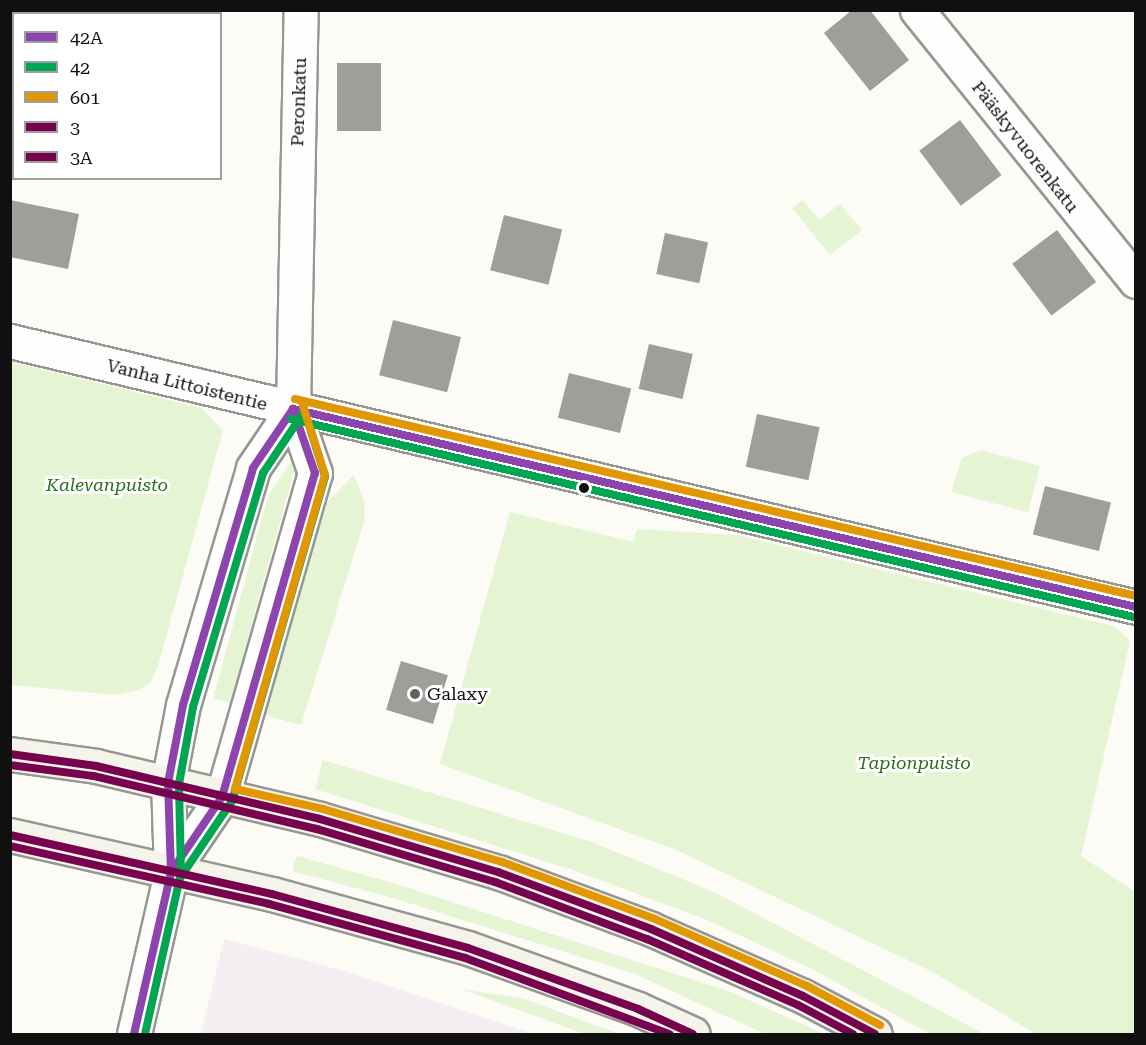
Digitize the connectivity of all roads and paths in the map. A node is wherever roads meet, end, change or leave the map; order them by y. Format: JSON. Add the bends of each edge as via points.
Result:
{"nodes":[{"id":1,"x":301,"y":10,"type":"edge"},
{"id":2,"x":917,"y":10,"type":"edge"},
{"id":3,"x":1136,"y":281,"type":"edge"},
{"id":4,"x":10,"y":341,"type":"edge"},
{"id":5,"x":293,"y":410,"type":"junction"},
{"id":6,"x":1136,"y":608,"type":"edge"},
{"id":7,"x":10,"y":754,"type":"edge"},
{"id":8,"x":168,"y":783,"type":"junction"},
{"id":9,"x":222,"y":797,"type":"junction"},
{"id":10,"x":10,"y":835,"type":"edge"},
{"id":11,"x":171,"y":872,"type":"junction"},
{"id":12,"x":134,"y":1035,"type":"edge"},
{"id":13,"x":693,"y":1035,"type":"edge"},
{"id":14,"x":875,"y":1035,"type":"edge"}],
"edges":[{"from":1,"to":5,"type":"street","name":"Peronkatu"},
{"from":2,"to":3,"type":"street","name":"Pääskyvuorenkatu"},
{"from":4,"to":5,"type":"street","name":"Vanha Littoistentie"},
{"from":5,"to":6,"type":"street","name":"Vanha Littoistentie"},
{"from":5,"to":8,"type":"street","name":"Peronkatu","via":[[253,468],[193,667]]},
{"from":5,"to":9,"type":"street","name":"Peronkatu","via":[[315,473]]},
{"from":7,"to":8,"type":"main road","via":[[96,766]]},
{"from":8,"to":9,"type":"main road"},
{"from":8,"to":11,"type":"street","name":"Peronkatu"},
{"from":9,"to":11,"type":"street","name":"Peronkatu"},
{"from":9,"to":14,"type":"main road","via":[[320,819],[498,872],[651,929],[803,996]]},
{"from":10,"to":11,"type":"main road"},
{"from":11,"to":12,"type":"street","name":"Peronkatu"},
{"from":11,"to":13,"type":"main road","via":[[272,894],[468,948],[638,1009]]}]}
